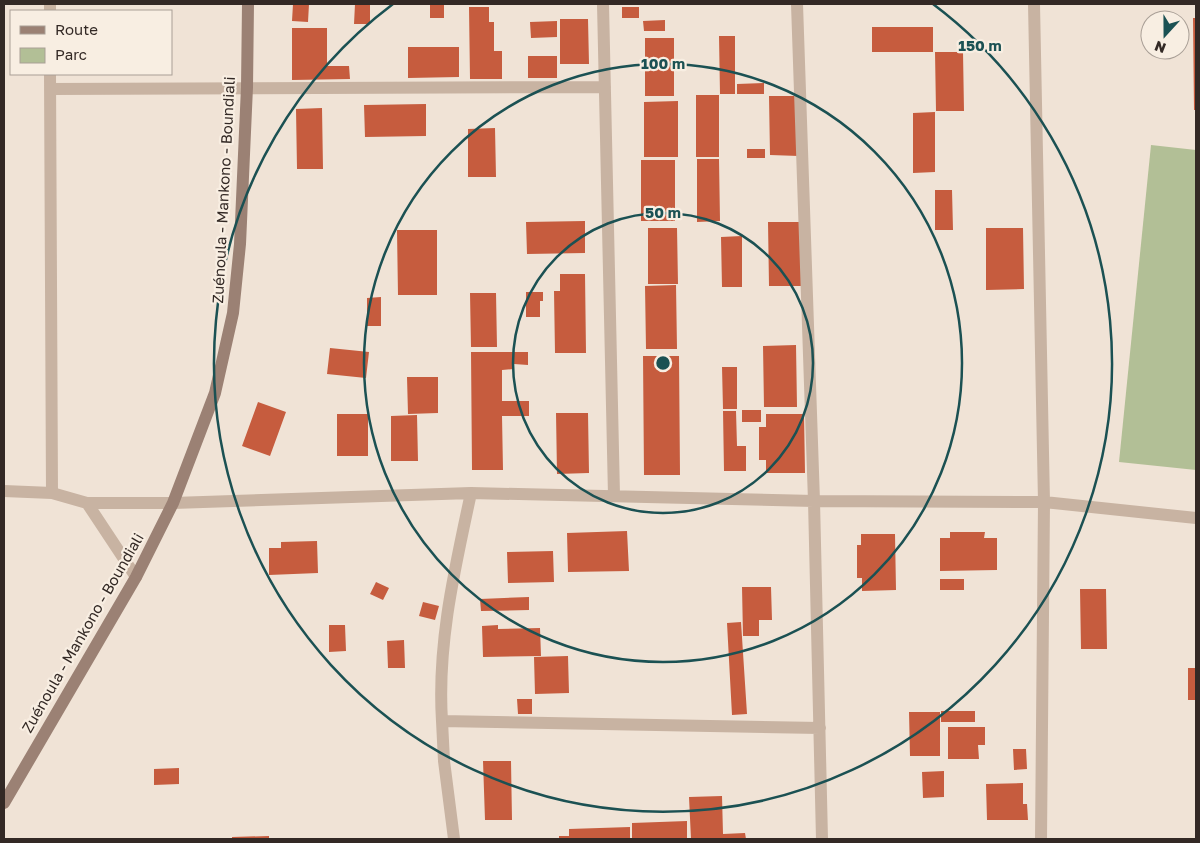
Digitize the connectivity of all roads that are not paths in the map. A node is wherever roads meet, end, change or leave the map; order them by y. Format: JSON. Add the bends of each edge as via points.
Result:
{"nodes":[{"id":1,"x":248,"y":4,"type":"edge"},
{"id":2,"x":603,"y":4,"type":"edge"},
{"id":3,"x":796,"y":4,"type":"edge"},
{"id":4,"x":1034,"y":4,"type":"edge"},
{"id":5,"x":50,"y":75,"type":"edge"},
{"id":6,"x":247,"y":87,"type":"junction"},
{"id":7,"x":605,"y":87,"type":"junction"},
{"id":8,"x":50,"y":89,"type":"junction"},
{"id":9,"x":4,"y":491,"type":"edge"},
{"id":10,"x":52,"y":493,"type":"junction"},
{"id":11,"x":471,"y":493,"type":"junction"},
{"id":12,"x":614,"y":495,"type":"junction"},
{"id":13,"x":814,"y":501,"type":"junction"},
{"id":14,"x":173,"y":502,"type":"junction"},
{"id":15,"x":1044,"y":502,"type":"junction"},
{"id":16,"x":87,"y":504,"type":"junction"},
{"id":17,"x":1196,"y":518,"type":"edge"},
{"id":18,"x":136,"y":578,"type":"junction"},
{"id":19,"x":442,"y":721,"type":"junction"},
{"id":20,"x":820,"y":728,"type":"junction"},
{"id":21,"x":4,"y":803,"type":"edge"},
{"id":22,"x":454,"y":839,"type":"edge"},
{"id":23,"x":822,"y":839,"type":"edge"},
{"id":24,"x":1041,"y":839,"type":"edge"}],
"edges":[{"from":1,"to":6,"type":"main road","name":"Zuénoula - Mankono - Boundiali"},
{"from":2,"to":7,"type":"street"},
{"from":3,"to":13,"type":"street"},
{"from":4,"to":15,"type":"street"},
{"from":5,"to":8,"type":"street"},
{"from":6,"to":7,"type":"street"},
{"from":6,"to":8,"type":"street"},
{"from":6,"to":14,"type":"main road","name":"Zuénoula - Mankono - Boundiali","via":[[240,244],[233,313],[215,393]]},
{"from":7,"to":12,"type":"street"},
{"from":8,"to":10,"type":"street"},
{"from":9,"to":10,"type":"street"},
{"from":10,"to":16,"type":"street"},
{"from":11,"to":12,"type":"street"},
{"from":11,"to":14,"type":"street"},
{"from":11,"to":19,"type":"street","via":[[443,642]]},
{"from":12,"to":13,"type":"street"},
{"from":13,"to":15,"type":"street"},
{"from":13,"to":20,"type":"street"},
{"from":14,"to":16,"type":"street"},
{"from":14,"to":18,"type":"main road","name":"Zuénoula - Mankono - Boundiali"},
{"from":15,"to":17,"type":"street"},
{"from":15,"to":24,"type":"street"},
{"from":16,"to":18,"type":"street"},
{"from":18,"to":21,"type":"main road","name":"Zuénoula - Mankono - Boundiali"},
{"from":19,"to":20,"type":"street"},
{"from":19,"to":22,"type":"street"},
{"from":20,"to":23,"type":"street"}]}
